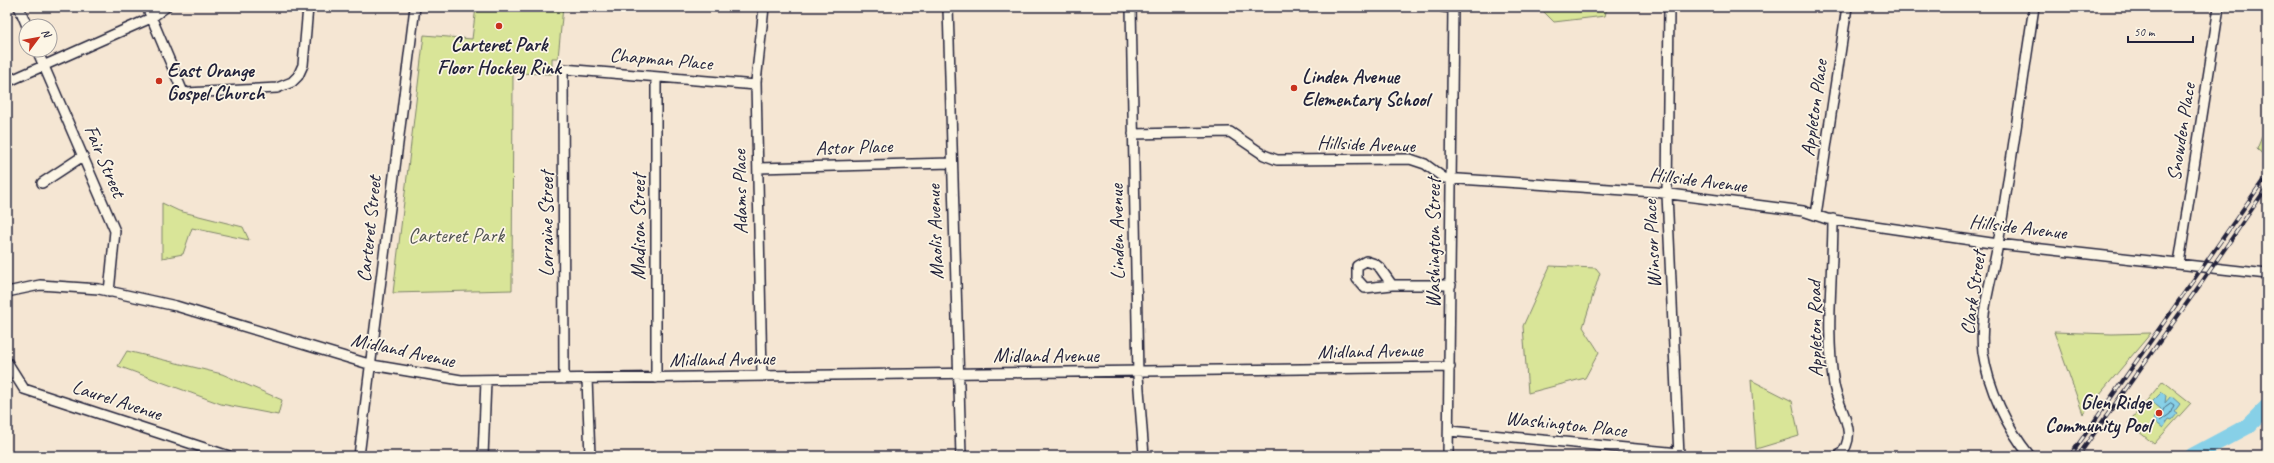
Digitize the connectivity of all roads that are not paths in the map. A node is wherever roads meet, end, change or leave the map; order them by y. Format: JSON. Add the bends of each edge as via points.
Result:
{"nodes":[{"id":1,"x":19,"y":7,"type":"edge"},
{"id":2,"x":147,"y":7,"type":"edge"},
{"id":3,"x":166,"y":7,"type":"edge"},
{"id":4,"x":308,"y":7,"type":"edge"},
{"id":5,"x":415,"y":7,"type":"edge"},
{"id":6,"x":764,"y":7,"type":"edge"},
{"id":7,"x":948,"y":7,"type":"edge"},
{"id":8,"x":1131,"y":7,"type":"edge"},
{"id":9,"x":1442,"y":7,"type":"edge"},
{"id":10,"x":1453,"y":7,"type":"edge"},
{"id":11,"x":1669,"y":7,"type":"edge"},
{"id":12,"x":1847,"y":7,"type":"edge"},
{"id":13,"x":2034,"y":7,"type":"edge"},
{"id":14,"x":2218,"y":7,"type":"edge"},
{"id":15,"x":24,"y":18,"type":"edge"},
{"id":16,"x":151,"y":18,"type":"junction"},
{"id":17,"x":41,"y":58,"type":"edge"},
{"id":18,"x":45,"y":67,"type":"junction"},
{"id":19,"x":563,"y":69,"type":"joint"},
{"id":20,"x":656,"y":77,"type":"junction"},
{"id":21,"x":7,"y":82,"type":"edge"},
{"id":22,"x":756,"y":85,"type":"junction"},
{"id":23,"x":1133,"y":134,"type":"junction"},
{"id":24,"x":83,"y":156,"type":"junction"},
{"id":25,"x":951,"y":163,"type":"junction"},
{"id":26,"x":758,"y":168,"type":"junction"},
{"id":27,"x":1451,"y":179,"type":"junction"},
{"id":28,"x":42,"y":183,"type":"dead end"},
{"id":29,"x":1667,"y":194,"type":"junction"},
{"id":30,"x":1816,"y":215,"type":"junction"},
{"id":31,"x":1833,"y":219,"type":"junction"},
{"id":32,"x":1998,"y":244,"type":"junction"},
{"id":33,"x":2179,"y":263,"type":"junction"},
{"id":34,"x":2267,"y":274,"type":"edge"},
{"id":35,"x":1392,"y":285,"type":"dead end"},
{"id":36,"x":1451,"y":285,"type":"junction"},
{"id":37,"x":7,"y":292,"type":"edge"},
{"id":38,"x":109,"y":292,"type":"junction"},
{"id":39,"x":7,"y":362,"type":"edge"},
{"id":40,"x":372,"y":364,"type":"junction"},
{"id":41,"x":1450,"y":367,"type":"junction"},
{"id":42,"x":958,"y":373,"type":"junction"},
{"id":43,"x":1138,"y":373,"type":"junction"},
{"id":44,"x":762,"y":376,"type":"junction"},
{"id":45,"x":656,"y":378,"type":"junction"},
{"id":46,"x":564,"y":379,"type":"junction"},
{"id":47,"x":587,"y":379,"type":"junction"},
{"id":48,"x":486,"y":381,"type":"junction"},
{"id":49,"x":1449,"y":430,"type":"junction"},
{"id":50,"x":208,"y":453,"type":"edge"},
{"id":51,"x":1679,"y":454,"type":"edge"},
{"id":52,"x":229,"y":456,"type":"edge"},
{"id":53,"x":359,"y":456,"type":"edge"},
{"id":54,"x":483,"y":456,"type":"edge"},
{"id":55,"x":590,"y":456,"type":"edge"},
{"id":56,"x":961,"y":456,"type":"edge"},
{"id":57,"x":1144,"y":456,"type":"edge"},
{"id":58,"x":1448,"y":456,"type":"edge"},
{"id":59,"x":1839,"y":456,"type":"edge"},
{"id":60,"x":2030,"y":456,"type":"edge"}],
"edges":[{"from":1,"to":15,"type":"street"},
{"from":2,"to":16,"type":"street"},
{"from":3,"to":16,"type":"street"},
{"from":4,"to":16,"type":"street","via":[[301,71],[292,82],[278,88],[187,93],[182,90]]},
{"from":5,"to":40,"type":"street","name":"Carteret Street"},
{"from":6,"to":22,"type":"street","name":"Adams Place"},
{"from":7,"to":25,"type":"street","name":"Maolis Avenue"},
{"from":8,"to":23,"type":"street","name":"Linden Avenue"},
{"from":9,"to":10,"type":"street"},
{"from":10,"to":27,"type":"street","name":"Washington Street"},
{"from":11,"to":29,"type":"street","name":"Winsor Place"},
{"from":12,"to":30,"type":"street","name":"Appleton Place"},
{"from":13,"to":32,"type":"street","name":"Clark Street"},
{"from":14,"to":33,"type":"street","name":"Snowden Place"},
{"from":16,"to":18,"type":"street"},
{"from":17,"to":18,"type":"street","name":"Fair Street"},
{"from":18,"to":21,"type":"street"},
{"from":18,"to":24,"type":"street","name":"Fair Street"},
{"from":19,"to":20,"type":"street","name":"Chapman Place"},
{"from":19,"to":46,"type":"street","name":"Lorraine Street"},
{"from":20,"to":22,"type":"street","name":"Chapman Place"},
{"from":20,"to":45,"type":"street","name":"Madison Street"},
{"from":22,"to":26,"type":"street","name":"Adams Place"},
{"from":23,"to":27,"type":"street","name":"Hillside Avenue","via":[[1230,132],[1264,155],[1277,160],[1410,160],[1425,164],[1444,178]]},
{"from":23,"to":43,"type":"street","name":"Linden Avenue"},
{"from":24,"to":28,"type":"street"},
{"from":24,"to":38,"type":"street","name":"Fair Street","via":[[116,231]]},
{"from":25,"to":26,"type":"street","name":"Astor Place"},
{"from":25,"to":42,"type":"street","name":"Maolis Avenue"},
{"from":26,"to":44,"type":"street","name":"Adams Place"},
{"from":27,"to":29,"type":"street","name":"Hillside Avenue"},
{"from":27,"to":36,"type":"street","name":"Washington Street"},
{"from":29,"to":30,"type":"street","name":"Hillside Avenue","via":[[1803,211]]},
{"from":29,"to":51,"type":"street","name":"Winsor Place"},
{"from":30,"to":31,"type":"street","name":"Hillside Avenue"},
{"from":31,"to":32,"type":"street","name":"Hillside Avenue"},
{"from":31,"to":59,"type":"street","name":"Appleton Road","via":[[1830,362],[1835,390],[1847,422],[1849,440]]},
{"from":32,"to":33,"type":"street","name":"Hillside Avenue"},
{"from":32,"to":60,"type":"street","name":"Clark Street","via":[[1982,330],[1983,353],[1999,406],[2009,427]]},
{"from":33,"to":34,"type":"street","name":"Hillside Avenue"},
{"from":35,"to":36,"type":"street"},
{"from":36,"to":41,"type":"street","name":"Washington Street"},
{"from":37,"to":38,"type":"street","name":"Midland Avenue","via":[[40,285],[64,285]]},
{"from":38,"to":40,"type":"street","name":"Midland Avenue","via":[[176,306]]},
{"from":39,"to":50,"type":"street","name":"Laurel Avenue","via":[[24,389]]},
{"from":40,"to":48,"type":"street","name":"Midland Avenue","via":[[461,380]]},
{"from":40,"to":53,"type":"street","name":"Carteret Street"},
{"from":41,"to":43,"type":"street","name":"Midland Avenue"},
{"from":41,"to":49,"type":"street","name":"Washington Street"},
{"from":42,"to":43,"type":"street","name":"Midland Avenue"},
{"from":42,"to":44,"type":"street","name":"Midland Avenue"},
{"from":42,"to":56,"type":"street","name":"Maolis Avenue"},
{"from":43,"to":57,"type":"street","name":"Linden Avenue"},
{"from":44,"to":45,"type":"street","name":"Midland Avenue"},
{"from":45,"to":47,"type":"street","name":"Midland Avenue"},
{"from":46,"to":47,"type":"street","name":"Midland Avenue"},
{"from":46,"to":48,"type":"street","name":"Midland Avenue"},
{"from":47,"to":55,"type":"street"},
{"from":48,"to":54,"type":"street"},
{"from":49,"to":51,"type":"street","name":"Washington Place"},
{"from":49,"to":58,"type":"street","name":"Washington Street"},
{"from":50,"to":52,"type":"street","name":"Laurel Avenue"}]}
